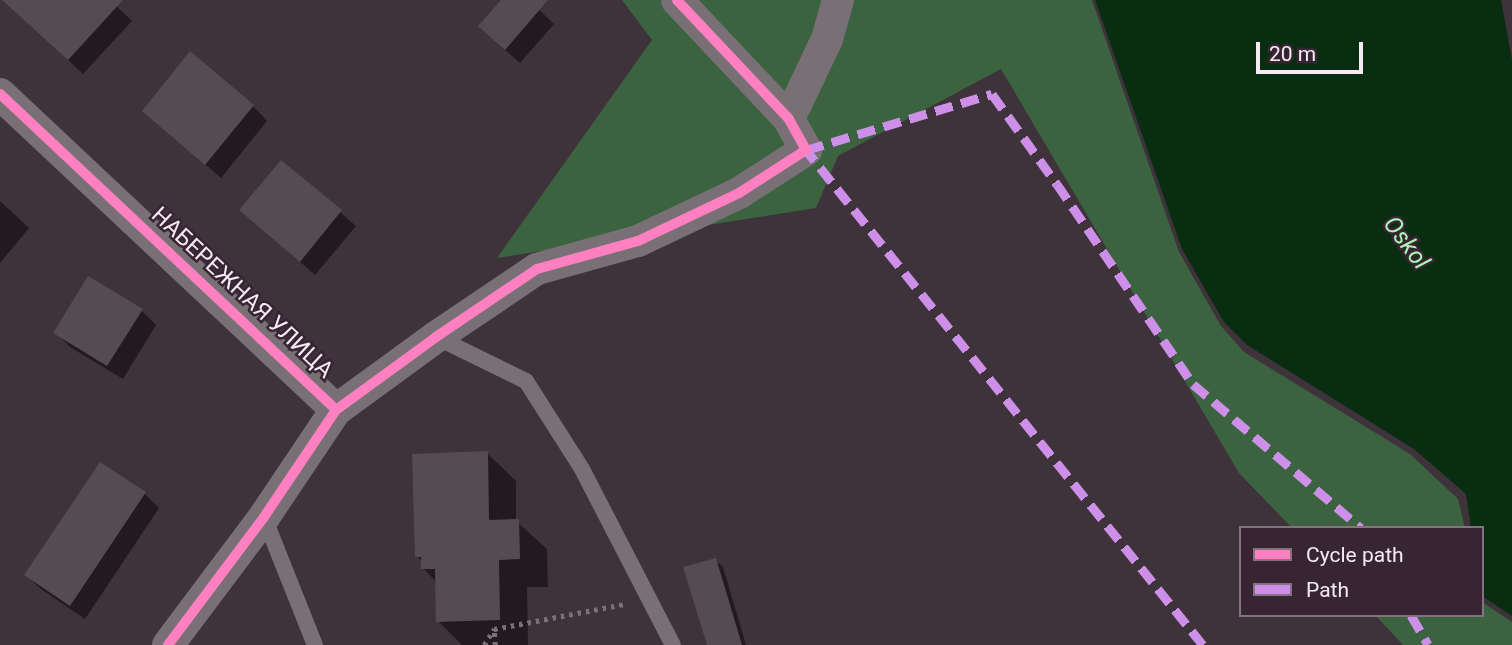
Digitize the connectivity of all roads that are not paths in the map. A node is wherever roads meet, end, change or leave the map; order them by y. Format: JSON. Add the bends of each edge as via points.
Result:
{"nodes":[{"id":1,"x":677,"y":0,"type":"edge"},
{"id":2,"x":838,"y":0,"type":"edge"},
{"id":3,"x":0,"y":94,"type":"edge"},
{"id":4,"x":789,"y":119,"type":"junction"},
{"id":5,"x":436,"y":337,"type":"junction"},
{"id":6,"x":336,"y":410,"type":"junction"},
{"id":7,"x":264,"y":517,"type":"junction"},
{"id":8,"x":168,"y":645,"type":"edge"},
{"id":9,"x":316,"y":645,"type":"edge"},
{"id":10,"x":673,"y":645,"type":"edge"}],
"edges":[{"from":1,"to":4,"type":"street"},
{"from":2,"to":4,"type":"street","via":[[827,39]]},
{"from":3,"to":6,"type":"street","name":"НАБЕРЕЖНАЯ УЛИЦА"},
{"from":4,"to":5,"type":"street","via":[[806,150],[739,192],[638,241],[537,269]]},
{"from":5,"to":6,"type":"street"},
{"from":5,"to":10,"type":"lane","via":[[526,382],[582,469]]},
{"from":6,"to":7,"type":"street","name":"НАБЕРЕЖНАЯ УЛИЦА"},
{"from":7,"to":8,"type":"street","name":"НАБЕРЕЖНАЯ УЛИЦА"},
{"from":7,"to":9,"type":"lane"}]}
